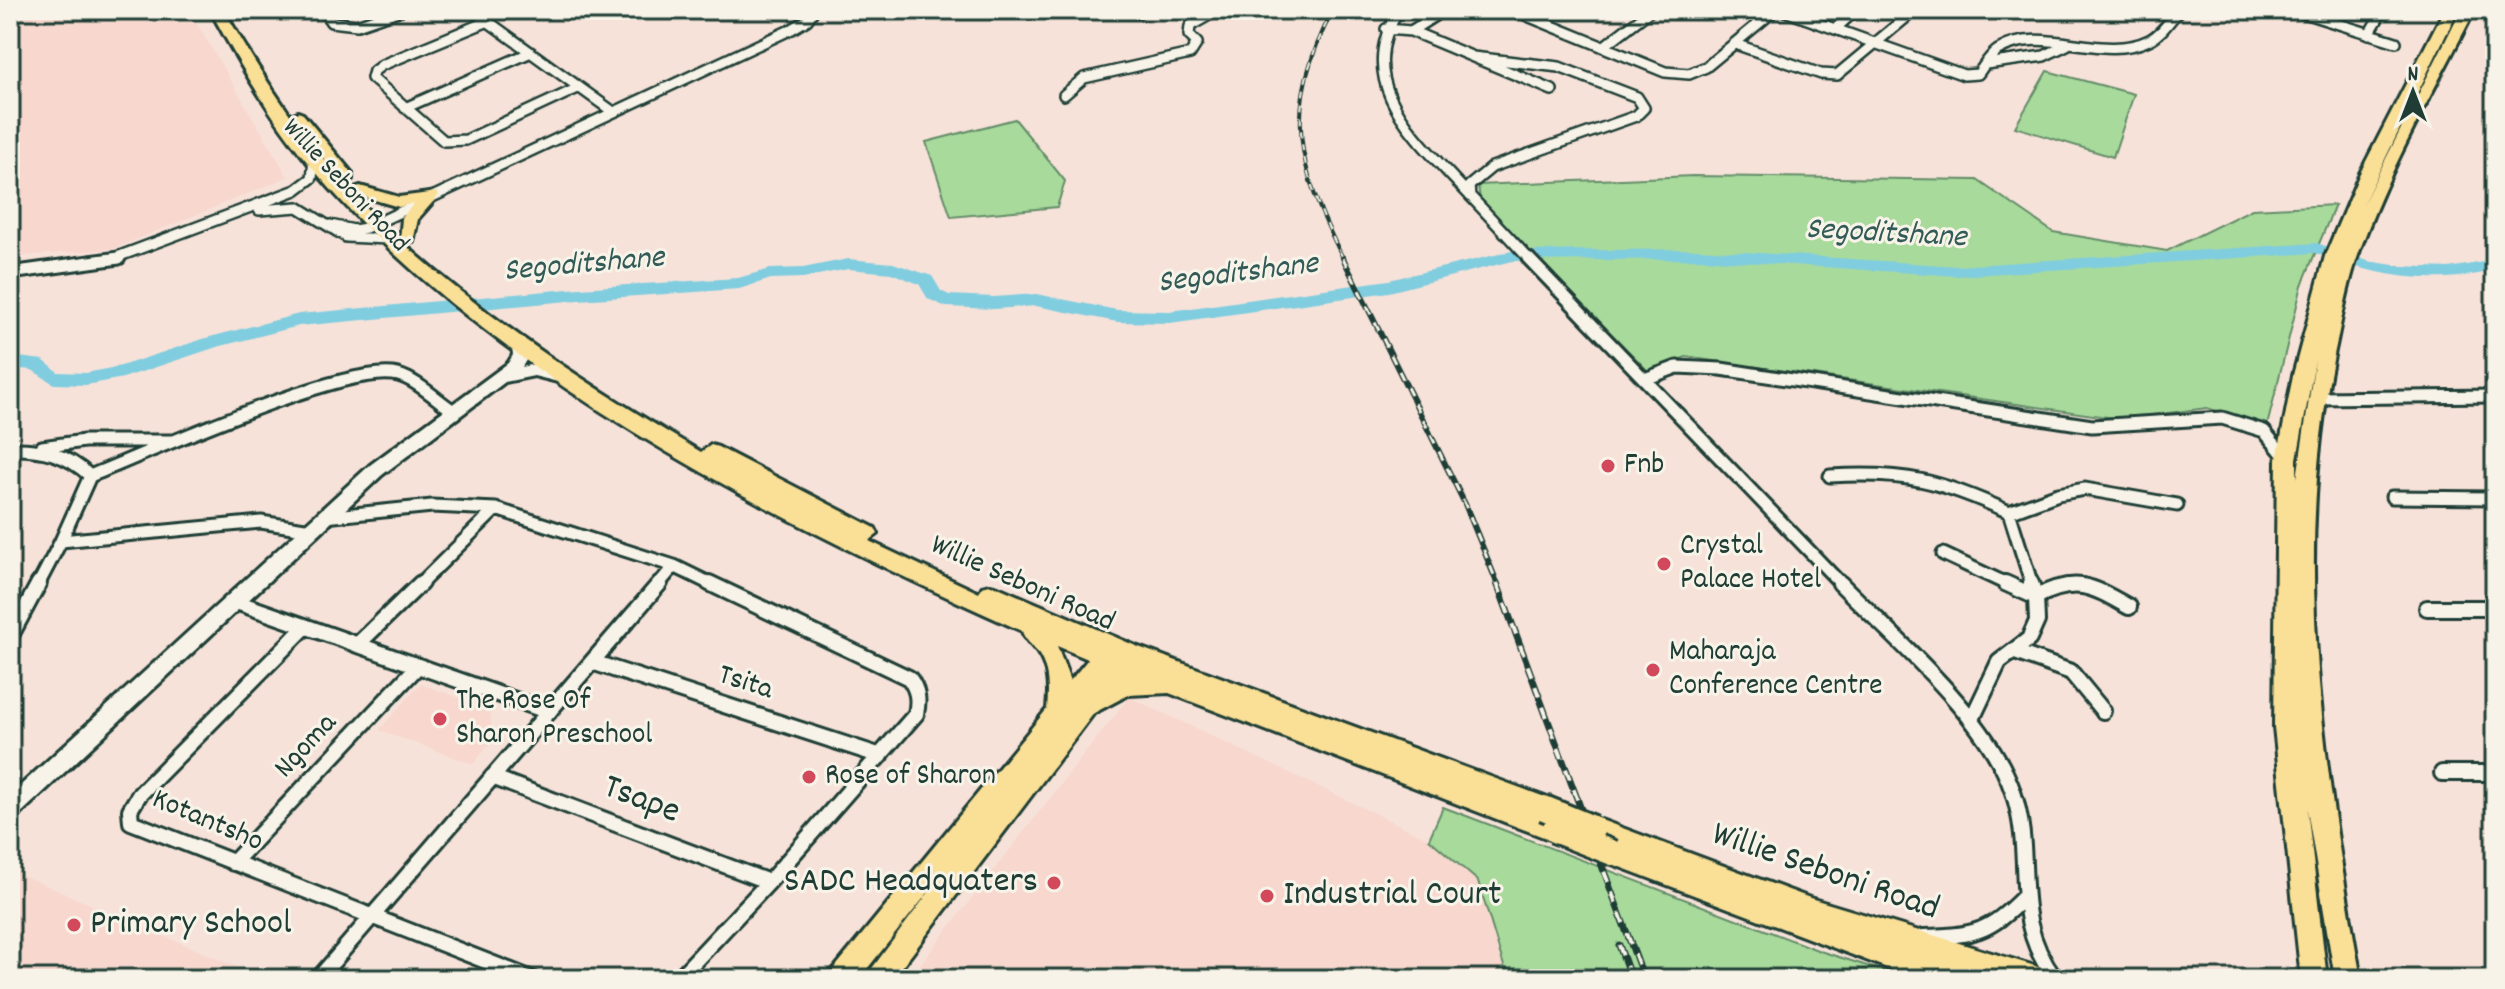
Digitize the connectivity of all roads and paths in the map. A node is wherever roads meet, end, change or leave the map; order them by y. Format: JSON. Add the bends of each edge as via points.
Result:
{"nodes":[{"id":1,"x":217,"y":10,"type":"edge"},
{"id":2,"x":229,"y":10,"type":"edge"},
{"id":3,"x":323,"y":10,"type":"edge"},
{"id":4,"x":401,"y":10,"type":"edge"},
{"id":5,"x":472,"y":10,"type":"edge"},
{"id":6,"x":814,"y":10,"type":"edge"},
{"id":7,"x":1218,"y":10,"type":"edge"},
{"id":8,"x":1399,"y":10,"type":"edge"},
{"id":9,"x":1444,"y":10,"type":"edge"},
{"id":10,"x":1513,"y":10,"type":"edge"},
{"id":11,"x":1651,"y":10,"type":"edge"},
{"id":12,"x":1775,"y":10,"type":"edge"},
{"id":13,"x":1782,"y":10,"type":"edge"},
{"id":14,"x":1856,"y":10,"type":"edge"},
{"id":15,"x":1915,"y":10,"type":"edge"},
{"id":16,"x":2179,"y":10,"type":"edge"},
{"id":17,"x":2294,"y":10,"type":"edge"},
{"id":18,"x":2383,"y":10,"type":"edge"},
{"id":19,"x":2451,"y":10,"type":"edge"},
{"id":20,"x":2468,"y":10,"type":"edge"},
{"id":21,"x":486,"y":22,"type":"junction"},
{"id":22,"x":1386,"y":29,"type":"junction"},
{"id":23,"x":1835,"y":29,"type":"junction"},
{"id":24,"x":1411,"y":31,"type":"junction"},
{"id":25,"x":2369,"y":34,"type":"junction"},
{"id":26,"x":2396,"y":42,"type":"dead end"},
{"id":27,"x":1873,"y":43,"type":"junction"},
{"id":28,"x":1735,"y":44,"type":"junction"},
{"id":29,"x":2067,"y":45,"type":"junction"},
{"id":30,"x":2495,"y":46,"type":"edge"},
{"id":31,"x":1603,"y":47,"type":"junction"},
{"id":32,"x":529,"y":53,"type":"junction"},
{"id":33,"x":1473,"y":57,"type":"junction"},
{"id":34,"x":1986,"y":64,"type":"junction"},
{"id":35,"x":2495,"y":68,"type":"edge"},
{"id":36,"x":578,"y":88,"type":"junction"},
{"id":37,"x":1552,"y":90,"type":"dead end"},
{"id":38,"x":1064,"y":95,"type":"dead end"},
{"id":39,"x":405,"y":108,"type":"junction"},
{"id":40,"x":612,"y":111,"type":"junction"},
{"id":41,"x":314,"y":160,"type":"junction"},
{"id":42,"x":360,"y":191,"type":"junction"},
{"id":43,"x":431,"y":195,"type":"junction"},
{"id":44,"x":1470,"y":196,"type":"junction"},
{"id":45,"x":225,"y":218,"type":"junction"},
{"id":46,"x":2357,"y":219,"type":"junction"},
{"id":47,"x":380,"y":220,"type":"junction"},
{"id":48,"x":330,"y":225,"type":"junction"},
{"id":49,"x":407,"y":238,"type":"junction"},
{"id":50,"x":388,"y":239,"type":"junction"},
{"id":51,"x":2340,"y":260,"type":"junction"},
{"id":52,"x":436,"y":272,"type":"junction"},
{"id":53,"x":10,"y":273,"type":"edge"},
{"id":54,"x":505,"y":326,"type":"junction"},
{"id":55,"x":520,"y":345,"type":"junction"},
{"id":56,"x":566,"y":378,"type":"junction"},
{"id":57,"x":1645,"y":379,"type":"junction"},
{"id":58,"x":499,"y":380,"type":"junction"},
{"id":59,"x":2495,"y":396,"type":"edge"},
{"id":60,"x":2317,"y":398,"type":"junction"},
{"id":61,"x":455,"y":412,"type":"junction"},
{"id":62,"x":180,"y":441,"type":"junction"},
{"id":63,"x":39,"y":448,"type":"junction"},
{"id":64,"x":10,"y":449,"type":"edge"},
{"id":65,"x":2287,"y":459,"type":"junction"},
{"id":66,"x":90,"y":476,"type":"junction"},
{"id":67,"x":1830,"y":476,"type":"dead end"},
{"id":68,"x":2392,"y":497,"type":"dead end"},
{"id":69,"x":2495,"y":498,"type":"edge"},
{"id":70,"x":2177,"y":505,"type":"dead end"},
{"id":71,"x":496,"y":509,"type":"junction"},
{"id":72,"x":2009,"y":512,"type":"junction"},
{"id":73,"x":318,"y":523,"type":"junction"},
{"id":74,"x":61,"y":541,"type":"junction"},
{"id":75,"x":1943,"y":554,"type":"dead end"},
{"id":76,"x":674,"y":566,"type":"junction"},
{"id":77,"x":2036,"y":597,"type":"junction"},
{"id":78,"x":236,"y":602,"type":"junction"},
{"id":79,"x":2129,"y":607,"type":"dead end"},
{"id":80,"x":2427,"y":608,"type":"dead end"},
{"id":81,"x":2495,"y":608,"type":"edge"},
{"id":82,"x":1018,"y":621,"type":"junction"},
{"id":83,"x":305,"y":627,"type":"junction"},
{"id":84,"x":10,"y":637,"type":"edge"},
{"id":85,"x":357,"y":645,"type":"junction"},
{"id":86,"x":2015,"y":652,"type":"junction"},
{"id":87,"x":1115,"y":655,"type":"junction"},
{"id":88,"x":592,"y":662,"type":"junction"},
{"id":89,"x":418,"y":666,"type":"junction"},
{"id":90,"x":1178,"y":688,"type":"junction"},
{"id":91,"x":2103,"y":711,"type":"dead end"},
{"id":92,"x":549,"y":712,"type":"junction"},
{"id":93,"x":1070,"y":712,"type":"junction"},
{"id":94,"x":1972,"y":719,"type":"junction"},
{"id":95,"x":881,"y":756,"type":"junction"},
{"id":96,"x":2442,"y":773,"type":"dead end"},
{"id":97,"x":2495,"y":773,"type":"edge"},
{"id":98,"x":492,"y":777,"type":"junction"},
{"id":99,"x":10,"y":809,"type":"edge"},
{"id":100,"x":1549,"y":819,"type":"junction"},
{"id":101,"x":233,"y":863,"type":"junction"},
{"id":102,"x":769,"y":882,"type":"junction"},
{"id":103,"x":2025,"y":896,"type":"junction"},
{"id":104,"x":372,"y":915,"type":"junction"},
{"id":105,"x":1896,"y":938,"type":"junction"},
{"id":106,"x":2313,"y":978,"type":"edge"},
{"id":107,"x":318,"y":979,"type":"edge"},
{"id":108,"x":532,"y":979,"type":"edge"},
{"id":109,"x":678,"y":979,"type":"edge"},
{"id":110,"x":842,"y":979,"type":"edge"},
{"id":111,"x":877,"y":979,"type":"edge"},
{"id":112,"x":1963,"y":979,"type":"edge"},
{"id":113,"x":2035,"y":979,"type":"edge"},
{"id":114,"x":2055,"y":979,"type":"edge"},
{"id":115,"x":2348,"y":979,"type":"edge"}],
"edges":[{"from":1,"to":41,"type":"main road","name":"Willie Seboni Road","via":[[273,106]]},
{"from":2,"to":42,"type":"main road","name":"Willie Seboni Road","via":[[284,101]]},
{"from":3,"to":4,"type":"street","via":[[331,22],[357,25]]},
{"from":5,"to":21,"type":"street"},
{"from":6,"to":40,"type":"street","via":[[792,29]]},
{"from":7,"to":38,"type":"street","via":[[1190,26],[1189,35],[1197,43],[1190,54],[1084,78]]},
{"from":8,"to":22,"type":"street"},
{"from":9,"to":24,"type":"street"},
{"from":10,"to":31,"type":"street"},
{"from":11,"to":31,"type":"street"},
{"from":12,"to":28,"type":"street"},
{"from":13,"to":23,"type":"street"},
{"from":14,"to":23,"type":"street"},
{"from":15,"to":27,"type":"street"},
{"from":16,"to":29,"type":"street","via":[[2151,41]]},
{"from":17,"to":25,"type":"street"},
{"from":18,"to":25,"type":"street"},
{"from":19,"to":46,"type":"main road"},
{"from":20,"to":46,"type":"main road"},
{"from":21,"to":32,"type":"street"},
{"from":21,"to":39,"type":"street","via":[[374,71],[372,78]]},
{"from":22,"to":24,"type":"street"},
{"from":22,"to":44,"type":"street","via":[[1379,58],[1395,109]]},
{"from":23,"to":27,"type":"street"},
{"from":24,"to":33,"type":"street"},
{"from":25,"to":26,"type":"street"},
{"from":27,"to":28,"type":"street","via":[[1837,75]]},
{"from":27,"to":34,"type":"street","via":[[1952,73],[1972,75]]},
{"from":28,"to":31,"type":"street","via":[[1699,71],[1679,74]]},
{"from":29,"to":34,"type":"street","via":[[2044,56]]},
{"from":29,"to":34,"type":"street","via":[[2008,46],[1998,49]]},
{"from":30,"to":35,"type":"street","via":[[2489,53]]},
{"from":32,"to":36,"type":"street"},
{"from":32,"to":39,"type":"street"},
{"from":33,"to":37,"type":"street"},
{"from":33,"to":44,"type":"street","via":[[1559,67],[1637,97],[1644,108],[1628,119],[1492,167],[1474,179]]},
{"from":36,"to":39,"type":"street","via":[[453,142],[444,141]]},
{"from":36,"to":40,"type":"street"},
{"from":40,"to":43,"type":"street"},
{"from":41,"to":45,"type":"street","via":[[315,173],[308,183]]},
{"from":41,"to":47,"type":"main road","name":"Willie Seboni Road"},
{"from":42,"to":43,"type":"main road","via":[[399,202]]},
{"from":42,"to":47,"type":"main road","name":"Willie Seboni Road"},
{"from":43,"to":47,"type":"street"},
{"from":43,"to":49,"type":"main road","via":[[410,218]]},
{"from":44,"to":57,"type":"street"},
{"from":45,"to":48,"type":"street","via":[[298,207]]},
{"from":45,"to":53,"type":"street","via":[[120,258]]},
{"from":46,"to":51,"type":"main road"},
{"from":47,"to":48,"type":"street","via":[[354,230]]},
{"from":47,"to":49,"type":"main road","name":"Willie Seboni Road"},
{"from":47,"to":50,"type":"main road","name":"Willie Seboni Road"},
{"from":48,"to":50,"type":"street","via":[[346,237]]},
{"from":49,"to":52,"type":"main road","name":"Willie Seboni Road"},
{"from":50,"to":52,"type":"main road","name":"Willie Seboni Road"},
{"from":51,"to":60,"type":"main road"},
{"from":51,"to":65,"type":"main road","via":[[2302,375]]},
{"from":52,"to":54,"type":"main road"},
{"from":54,"to":55,"type":"main road","name":"Willie Seboni Road"},
{"from":54,"to":87,"type":"main road","name":"Willie Seboni Road","via":[[778,488]]},
{"from":55,"to":56,"type":"main road","name":"Willie Seboni Road"},
{"from":55,"to":58,"type":"street","via":[[519,360]]},
{"from":56,"to":58,"type":"street","via":[[534,370]]},
{"from":56,"to":82,"type":"main road","name":"Willie Seboni Road","via":[[780,507]]},
{"from":57,"to":65,"type":"street","via":[[1677,367],[1721,369],[2092,426],[2222,418],[2264,431]]},
{"from":57,"to":94,"type":"street"},
{"from":58,"to":61,"type":"street"},
{"from":59,"to":60,"type":"street"},
{"from":60,"to":115,"type":"main road","via":[[2302,530],[2303,615],[2311,742]]},
{"from":61,"to":62,"type":"street","via":[[402,376],[372,375],[327,384]]},
{"from":61,"to":73,"type":"street","via":[[376,470]]},
{"from":62,"to":63,"type":"street","via":[[84,441]]},
{"from":62,"to":66,"type":"street"},
{"from":63,"to":64,"type":"street"},
{"from":63,"to":66,"type":"street"},
{"from":65,"to":106,"type":"main road","via":[[2286,727]]},
{"from":66,"to":74,"type":"street"},
{"from":67,"to":72,"type":"street","via":[[1919,475]]},
{"from":68,"to":69,"type":"street"},
{"from":70,"to":72,"type":"street","via":[[2085,489]]},
{"from":71,"to":73,"type":"street","via":[[432,506]]},
{"from":71,"to":76,"type":"street"},
{"from":71,"to":85,"type":"street"},
{"from":72,"to":77,"type":"street"},
{"from":73,"to":74,"type":"street","via":[[261,522]]},
{"from":73,"to":78,"type":"street"},
{"from":74,"to":84,"type":"street"},
{"from":75,"to":77,"type":"street"},
{"from":76,"to":88,"type":"street"},
{"from":76,"to":95,"type":"street","via":[[909,678],[920,700],[916,714]]},
{"from":77,"to":79,"type":"street","via":[[2057,584],[2070,583],[2090,586]]},
{"from":77,"to":86,"type":"street","via":[[2034,631]]},
{"from":78,"to":83,"type":"street"},
{"from":78,"to":99,"type":"street"},
{"from":80,"to":81,"type":"street"},
{"from":82,"to":87,"type":"main road","name":"Willie Seboni Road"},
{"from":82,"to":93,"type":"main road","via":[[1048,647]]},
{"from":83,"to":85,"type":"street"},
{"from":83,"to":101,"type":"street","name":"Kotantsho","via":[[130,810],[131,822]]},
{"from":85,"to":89,"type":"street"},
{"from":86,"to":91,"type":"street","via":[[2071,672]]},
{"from":86,"to":94,"type":"street","via":[[1999,662]]},
{"from":87,"to":90,"type":"main road","name":"Willie Seboni Road"},
{"from":87,"to":93,"type":"main road"},
{"from":87,"to":100,"type":"main road","name":"Willie Seboni Road"},
{"from":88,"to":92,"type":"street"},
{"from":88,"to":95,"type":"street","name":"Tsita"},
{"from":89,"to":92,"type":"street"},
{"from":89,"to":101,"type":"street","name":"Ngoma"},
{"from":90,"to":93,"type":"main road","via":[[1125,686]]},
{"from":90,"to":100,"type":"main road","name":"Willie Seboni Road"},
{"from":92,"to":98,"type":"street"},
{"from":93,"to":110,"type":"main road"},
{"from":93,"to":111,"type":"main road"},
{"from":94,"to":103,"type":"street","via":[[2007,776],[2017,808]]},
{"from":95,"to":102,"type":"street"},
{"from":96,"to":97,"type":"street"},
{"from":98,"to":102,"type":"street","name":"Tsape"},
{"from":98,"to":104,"type":"street"},
{"from":100,"to":105,"type":"main road","name":"Willie Seboni Road","bridge":true,"via":[[1593,828]]},
{"from":100,"to":112,"type":"main road","name":"Willie Seboni Road","bridge":true,"via":[[1613,853]]},
{"from":101,"to":104,"type":"street","name":"Kotantsho"},
{"from":102,"to":109,"type":"street"},
{"from":103,"to":105,"type":"street","via":[[1996,927],[1979,934]]},
{"from":103,"to":114,"type":"street","via":[[2033,943]]},
{"from":104,"to":107,"type":"street"},
{"from":104,"to":108,"type":"street","name":"Kotantsho"},
{"from":105,"to":113,"type":"main road","name":"Willie Seboni Road"}]}
